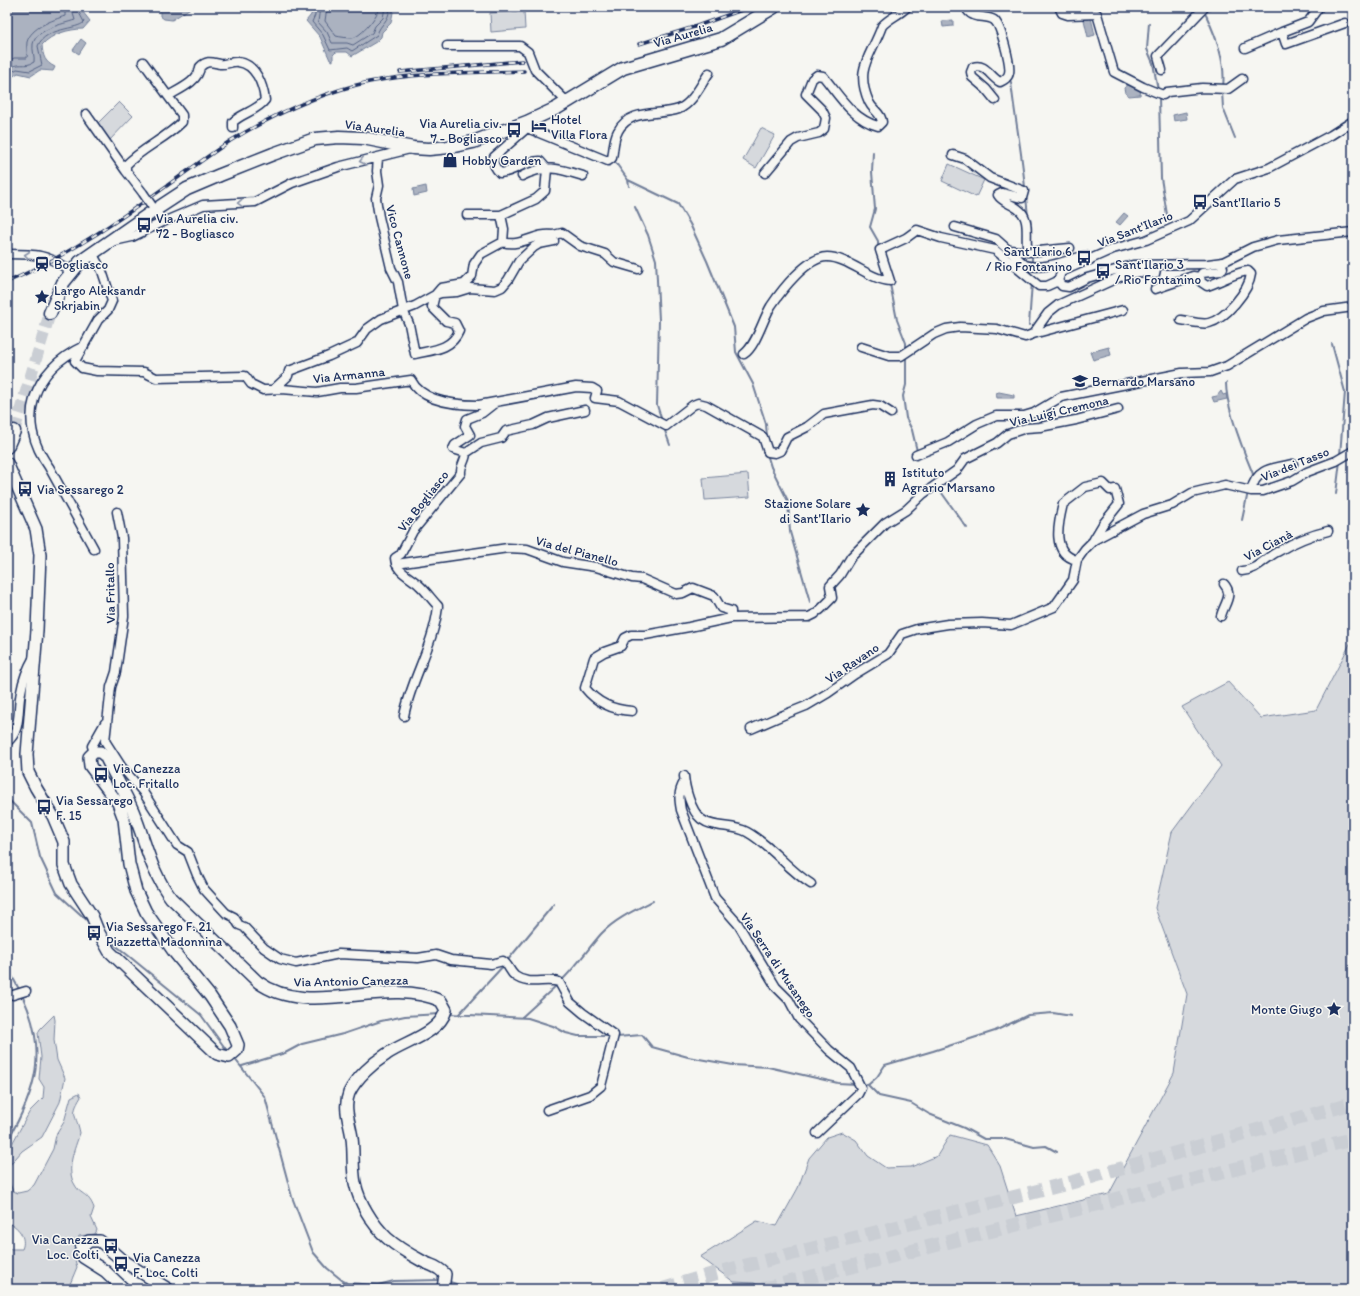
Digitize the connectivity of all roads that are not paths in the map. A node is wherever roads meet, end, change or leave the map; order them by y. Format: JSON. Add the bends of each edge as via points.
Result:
{"nodes":[{"id":1,"x":774,"y":7,"type":"edge"},
{"id":2,"x":907,"y":7,"type":"edge"},
{"id":3,"x":969,"y":7,"type":"edge"},
{"id":4,"x":1059,"y":7,"type":"edge"},
{"id":5,"x":1205,"y":7,"type":"edge"},
{"id":6,"x":1319,"y":7,"type":"edge"},
{"id":7,"x":1345,"y":23,"type":"dead end"},
{"id":8,"x":1282,"y":32,"type":"junction"},
{"id":9,"x":447,"y":46,"type":"dead end"},
{"id":10,"x":1246,"y":48,"type":"dead end"},
{"id":11,"x":143,"y":62,"type":"dead end"},
{"id":12,"x":1162,"y":70,"type":"dead end"},
{"id":13,"x":709,"y":73,"type":"dead end"},
{"id":14,"x":1242,"y":79,"type":"dead end"},
{"id":15,"x":168,"y":96,"type":"junction"},
{"id":16,"x":995,"y":100,"type":"dead end"},
{"id":17,"x":567,"y":102,"type":"junction"},
{"id":18,"x":86,"y":114,"type":"dead end"},
{"id":19,"x":1353,"y":121,"type":"edge"},
{"id":20,"x":527,"y":125,"type":"junction"},
{"id":21,"x":233,"y":128,"type":"dead end"},
{"id":22,"x":413,"y":148,"type":"junction"},
{"id":23,"x":953,"y":155,"type":"dead end"},
{"id":24,"x":378,"y":158,"type":"junction"},
{"id":25,"x":547,"y":169,"type":"junction"},
{"id":26,"x":126,"y":170,"type":"junction"},
{"id":27,"x":765,"y":173,"type":"dead end"},
{"id":28,"x":522,"y":176,"type":"dead end"},
{"id":29,"x":582,"y":176,"type":"dead end"},
{"id":30,"x":153,"y":208,"type":"junction"},
{"id":31,"x":467,"y":215,"type":"dead end"},
{"id":32,"x":501,"y":215,"type":"junction"},
{"id":33,"x":163,"y":222,"type":"junction"},
{"id":34,"x":955,"y":228,"type":"dead end"},
{"id":35,"x":1353,"y":232,"type":"edge"},
{"id":36,"x":554,"y":235,"type":"junction"},
{"id":37,"x":503,"y":242,"type":"junction"},
{"id":38,"x":106,"y":244,"type":"junction"},
{"id":39,"x":1070,"y":248,"type":"dead end"},
{"id":40,"x":1010,"y":250,"type":"junction"},
{"id":41,"x":1028,"y":252,"type":"junction"},
{"id":42,"x":92,"y":253,"type":"junction"},
{"id":43,"x":7,"y":254,"type":"edge"},
{"id":44,"x":1090,"y":260,"type":"junction"},
{"id":45,"x":1221,"y":262,"type":"junction"},
{"id":46,"x":1157,"y":266,"type":"junction"},
{"id":47,"x":638,"y":269,"type":"dead end"},
{"id":48,"x":71,"y":272,"type":"junction"},
{"id":49,"x":1200,"y":277,"type":"junction"},
{"id":50,"x":1058,"y":281,"type":"junction"},
{"id":51,"x":1155,"y":289,"type":"dead end"},
{"id":52,"x":434,"y":295,"type":"junction"},
{"id":53,"x":1353,"y":307,"type":"edge"},
{"id":54,"x":403,"y":310,"type":"junction"},
{"id":55,"x":1123,"y":310,"type":"dead end"},
{"id":56,"x":50,"y":313,"type":"tunnel mouth"},
{"id":57,"x":1181,"y":320,"type":"dead end"},
{"id":58,"x":1033,"y":334,"type":"junction"},
{"id":59,"x":84,"y":346,"type":"junction"},
{"id":60,"x":860,"y":347,"type":"dead end"},
{"id":61,"x":744,"y":354,"type":"dead end"},
{"id":62,"x":274,"y":389,"type":"junction"},
{"id":63,"x":496,"y":402,"type":"junction"},
{"id":64,"x":1118,"y":409,"type":"dead end"},
{"id":65,"x":585,"y":410,"type":"dead end"},
{"id":66,"x":891,"y":413,"type":"dead end"},
{"id":67,"x":14,"y":430,"type":"tunnel mouth"},
{"id":68,"x":7,"y":447,"type":"edge"},
{"id":69,"x":1353,"y":451,"type":"edge"},
{"id":70,"x":466,"y":453,"type":"junction"},
{"id":71,"x":916,"y":455,"type":"dead end"},
{"id":72,"x":7,"y":463,"type":"edge"},
{"id":73,"x":1293,"y":464,"type":"dead end"},
{"id":74,"x":1251,"y":491,"type":"junction"},
{"id":75,"x":117,"y":512,"type":"dead end"},
{"id":76,"x":1328,"y":531,"type":"dead end"},
{"id":77,"x":1094,"y":540,"type":"junction"},
{"id":78,"x":94,"y":549,"type":"dead end"},
{"id":79,"x":1077,"y":560,"type":"junction"},
{"id":80,"x":396,"y":564,"type":"junction"},
{"id":81,"x":1242,"y":571,"type":"dead end"},
{"id":82,"x":1224,"y":584,"type":"dead end"},
{"id":83,"x":1221,"y":616,"type":"dead end"},
{"id":84,"x":731,"y":618,"type":"junction"},
{"id":85,"x":36,"y":654,"type":"junction"},
{"id":86,"x":632,"y":712,"type":"dead end"},
{"id":87,"x":404,"y":716,"type":"dead end"},
{"id":88,"x":106,"y":720,"type":"junction"},
{"id":89,"x":751,"y":730,"type":"dead end"},
{"id":90,"x":7,"y":742,"type":"edge"},
{"id":91,"x":94,"y":752,"type":"junction"},
{"id":92,"x":811,"y":884,"type":"dead end"},
{"id":93,"x":26,"y":991,"type":"dead end"},
{"id":94,"x":13,"y":995,"type":"dead end"},
{"id":95,"x":547,"y":1110,"type":"dead end"},
{"id":96,"x":817,"y":1133,"type":"dead end"},
{"id":97,"x":124,"y":1289,"type":"edge"},
{"id":98,"x":168,"y":1289,"type":"edge"},
{"id":99,"x":443,"y":1289,"type":"edge"}],
"edges":[{"from":1,"to":17,"type":"main road","name":"Via Aurelia","via":[[736,31],[706,44],[623,68]]},
{"from":2,"to":27,"type":"street","via":[[882,26],[862,72],[870,104],[880,114],[882,122],[878,126],[867,123],[855,115],[823,76],[817,74],[806,94],[822,110],[826,118],[824,129],[791,142]]},
{"from":3,"to":16,"type":"street","via":[[968,11],[972,15],[994,20],[1001,34],[1009,74],[1000,82],[980,66],[973,67],[971,72],[972,77]]},
{"from":4,"to":14,"type":"street","via":[[1062,13],[1068,15],[1097,14],[1114,72],[1143,87],[1163,94],[1202,88],[1228,89]]},
{"from":5,"to":12,"type":"street","via":[[1158,56]]},
{"from":6,"to":8,"type":"street","via":[[1308,22]]},
{"from":7,"to":8,"type":"street","via":[[1286,44]]},
{"from":8,"to":10,"type":"street"},
{"from":9,"to":17,"type":"street","via":[[520,46],[528,52],[535,70]]},
{"from":11,"to":15,"type":"street"},
{"from":13,"to":20,"type":"street","via":[[691,100],[681,108],[647,113],[625,123],[618,130],[612,158],[608,161]]},
{"from":15,"to":21,"type":"street","via":[[194,79],[204,63],[238,62],[246,65],[259,78],[265,100],[260,106],[233,122]]},
{"from":15,"to":26,"type":"street","via":[[182,115],[182,122],[133,158],[126,165]]},
{"from":17,"to":20,"type":"main road","name":"Via Aurelia"},
{"from":18,"to":26,"type":"street"},
{"from":19,"to":44,"type":"street","name":"Via Sant'Ilario","via":[[1269,168],[1235,179],[1189,221]]},
{"from":20,"to":22,"type":"main road","name":"Via Aurelia","via":[[450,147]]},
{"from":20,"to":25,"type":"street","via":[[494,157],[492,161],[495,168],[500,173],[529,161],[540,161]]},
{"from":22,"to":24,"type":"street"},
{"from":22,"to":30,"type":"main road","name":"Via Aurelia","via":[[363,138],[315,139],[188,189]]},
{"from":23,"to":41,"type":"street","via":[[965,159],[990,178],[1024,191],[1022,198],[1002,193],[998,195],[1022,212]]},
{"from":24,"to":33,"type":"street","one_way":true,"via":[[338,167],[292,184],[255,202],[203,205]]},
{"from":24,"to":54,"type":"street","name":"Vico Cannone","via":[[379,185],[376,198]]},
{"from":25,"to":28,"type":"street","via":[[533,170]]},
{"from":25,"to":29,"type":"street","via":[[556,167]]},
{"from":25,"to":32,"type":"street","via":[[545,191],[536,199]]},
{"from":26,"to":30,"type":"street","bridge":true},
{"from":30,"to":33,"type":"street"},
{"from":30,"to":38,"type":"main road","name":"Via Aurelia"},
{"from":31,"to":32,"type":"street"},
{"from":32,"to":37,"type":"street"},
{"from":33,"to":38,"type":"street","via":[[132,237]]},
{"from":34,"to":40,"type":"street","via":[[996,239]]},
{"from":35,"to":45,"type":"street","via":[[1278,240],[1253,247]]},
{"from":36,"to":37,"type":"street","via":[[533,236],[510,244]]},
{"from":36,"to":47,"type":"street","via":[[562,233],[580,246],[605,254],[614,262]]},
{"from":36,"to":52,"type":"street","via":[[554,241],[539,244],[520,261],[502,287],[495,290],[470,288]]},
{"from":37,"to":52,"type":"street","via":[[480,254],[468,281],[459,286],[441,288]]},
{"from":38,"to":42,"type":"main road","name":"Via Aurelia"},
{"from":39,"to":41,"type":"street"},
{"from":40,"to":41,"type":"street"},
{"from":40,"to":44,"type":"street","via":[[1030,267],[1084,256]]},
{"from":42,"to":48,"type":"main road","name":"Via Aurelia"},
{"from":42,"to":59,"type":"street","name":"Via Armanna","via":[[102,271],[112,301]]},
{"from":48,"to":43,"type":"street","one_way":true,"via":[[49,258]]},
{"from":44,"to":50,"type":"street","name":"Via Sant'Ilario","via":[[1061,272]]},
{"from":45,"to":46,"type":"street"},
{"from":45,"to":49,"type":"street","via":[[1221,271],[1202,273]]},
{"from":46,"to":50,"type":"street","via":[[1126,266],[1087,278],[1069,287],[1062,286]]},
{"from":46,"to":58,"type":"street","via":[[1154,274],[1126,274],[1058,305],[1048,313]]},
{"from":48,"to":56,"type":"main road","name":"Via Aurelia","via":[[63,283]]},
{"from":49,"to":51,"type":"street","via":[[1193,276]]},
{"from":49,"to":57,"type":"street","via":[[1201,282],[1207,286],[1243,271],[1251,274],[1239,300],[1218,319],[1209,323]]},
{"from":50,"to":61,"type":"street","via":[[1040,286],[995,250],[917,230],[880,250],[890,281],[832,258],[820,258],[798,272],[772,306]]},
{"from":52,"to":54,"type":"street"},
{"from":52,"to":54,"type":"street","via":[[432,307],[446,321],[455,323],[459,332],[456,339],[440,350],[415,354],[409,324]]},
{"from":53,"to":71,"type":"street","via":[[1306,318],[1227,366],[1210,372],[1182,373],[1061,397],[1024,416],[996,416],[977,424],[948,442]]},
{"from":54,"to":62,"type":"street","via":[[372,326],[357,343],[289,371],[284,382]]},
{"from":55,"to":58,"type":"street"},
{"from":58,"to":60,"type":"street","via":[[1025,337],[997,329],[960,327],[934,334],[901,356],[889,356]]},
{"from":59,"to":62,"type":"street","name":"Via Armanna","via":[[75,362],[82,368],[97,372],[144,372],[156,378],[245,376],[252,384],[263,390]]},
{"from":59,"to":78,"type":"street","name":"Via Fritallo","via":[[58,362],[45,375],[36,391],[32,421],[33,438],[40,455]]},
{"from":62,"to":63,"type":"street","name":"Via Armanna","via":[[318,392],[411,380],[415,388],[442,401],[470,405]]},
{"from":63,"to":66,"type":"street","name":"Via Armanna","via":[[576,387],[592,388],[597,391],[595,398],[619,401],[666,426],[693,405],[702,404],[763,438],[768,452],[775,453],[788,437],[824,414],[873,405]]},
{"from":63,"to":70,"type":"street","via":[[482,413],[467,419],[464,426],[470,435],[452,449]]},
{"from":64,"to":84,"type":"street","name":"Via Luigi Cremona","via":[[1076,420],[1026,428],[1008,434],[966,459],[957,470],[885,523],[867,540],[830,586],[832,598],[815,614]]},
{"from":65,"to":70,"type":"street","via":[[506,431],[501,438],[481,443]]},
{"from":67,"to":68,"type":"main road"},
{"from":69,"to":74,"type":"street","name":"Via dei Tasso","via":[[1292,481],[1264,491]]},
{"from":70,"to":80,"type":"street","name":"Via Bogliasco","via":[[466,459],[460,467],[461,473],[413,531],[401,554],[395,558]]},
{"from":72,"to":85,"type":"street","via":[[36,529],[40,555]]},
{"from":73,"to":74,"type":"street","name":"Via dei Tasso","via":[[1272,468],[1259,474]]},
{"from":74,"to":77,"type":"street","via":[[1225,485],[1192,493],[1172,505],[1142,514]]},
{"from":75,"to":88,"type":"street","name":"Via Fritallo","via":[[122,538],[124,616]]},
{"from":76,"to":81,"type":"street","name":"Via Cianà","via":[[1276,553],[1251,570]]},
{"from":77,"to":79,"type":"street"},
{"from":77,"to":79,"type":"street","via":[[1118,502],[1115,489],[1110,490],[1103,483],[1085,487],[1063,504],[1058,522],[1060,545],[1062,552]]},
{"from":79,"to":89,"type":"street","name":"Via Ravano","via":[[1073,580],[1054,607],[1012,625],[948,624],[902,634],[888,654],[828,693],[806,706]]},
{"from":80,"to":84,"type":"street","name":"Via del Pianello","via":[[508,548],[528,549],[563,562],[596,567],[642,579],[676,594],[692,588],[714,596],[721,608],[730,611]]},
{"from":80,"to":87,"type":"street","via":[[405,576],[419,585],[438,606],[435,625]]},
{"from":82,"to":83,"type":"street","via":[[1229,588],[1229,596]]},
{"from":84,"to":86,"type":"street","via":[[631,635],[625,638],[621,646],[594,658],[585,688],[592,697],[607,706]]},
{"from":85,"to":90,"type":"street","via":[[26,671],[16,729]]},
{"from":85,"to":91,"type":"street","via":[[27,754],[28,772],[53,816],[64,842],[64,865],[71,884],[92,916],[109,951],[205,1044],[217,1054],[231,1056],[238,1045],[230,1026],[206,990],[174,952],[146,912],[136,891],[129,864],[124,819],[118,803],[90,766],[89,758]]},
{"from":88,"to":91,"type":"street","via":[[92,746]]},
{"from":88,"to":95,"type":"street","via":[[105,741],[121,766],[143,792],[177,845],[188,852],[204,889],[239,925],[280,959],[296,963],[339,954],[418,958],[436,956],[491,964],[503,961],[516,977],[538,983],[559,982],[570,1002],[614,1034],[601,1086],[590,1095]]},
{"from":91,"to":99,"type":"street","name":"Via Antonio Canezza","via":[[100,752],[105,756],[132,810],[153,869],[162,886],[268,990],[285,996],[305,998],[406,993],[430,996],[441,1001],[445,1013],[440,1023],[385,1055],[360,1078],[349,1094],[346,1108],[352,1139],[355,1183],[360,1199],[386,1237],[404,1251],[437,1266],[445,1274]]},
{"from":92,"to":96,"type":"street","name":"Via Serra di Musanego","via":[[797,875],[763,841],[745,831],[714,825],[700,818],[693,807],[686,779],[680,788],[678,798],[715,898],[738,924],[776,987],[789,1000],[799,1019],[851,1068],[861,1088],[858,1094]]},
{"from":93,"to":94,"type":"street"},
{"from":97,"to":98,"type":"street","via":[[105,1271],[83,1257],[81,1248],[85,1243],[100,1241],[123,1261]]}]}
